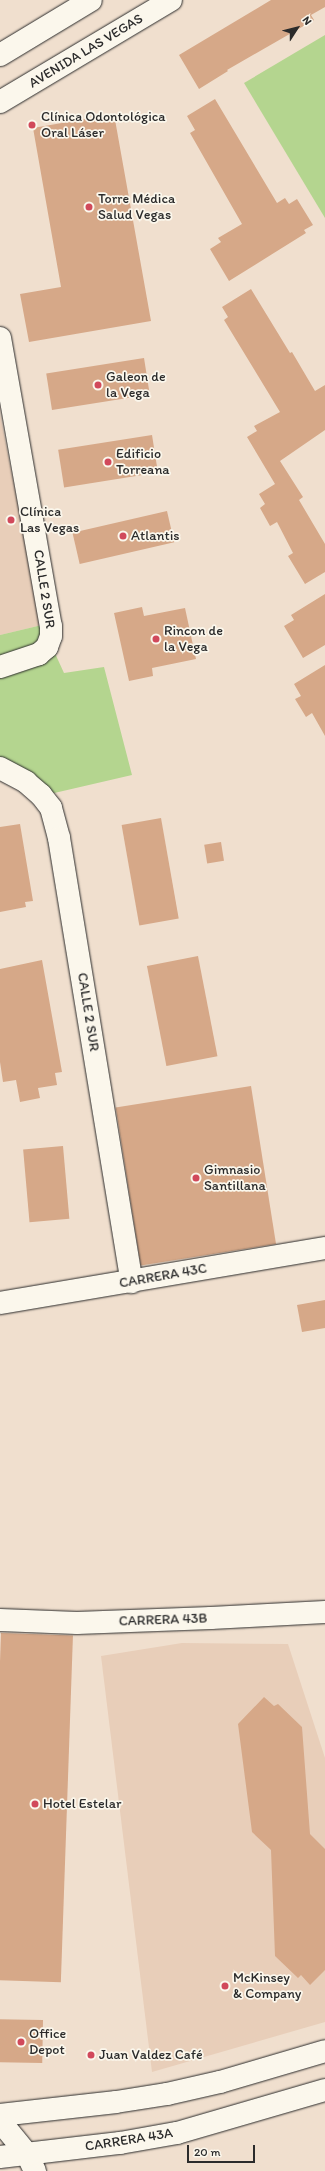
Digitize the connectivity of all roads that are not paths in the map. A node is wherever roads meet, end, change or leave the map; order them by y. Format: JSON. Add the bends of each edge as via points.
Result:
{"nodes":[{"id":1,"x":91,"y":0,"type":"edge"},
{"id":2,"x":171,"y":0,"type":"edge"},
{"id":3,"x":0,"y":55,"type":"edge"},
{"id":4,"x":0,"y":102,"type":"edge"},
{"id":5,"x":0,"y":338,"type":"edge"},
{"id":6,"x":0,"y":667,"type":"edge"},
{"id":7,"x":0,"y":768,"type":"edge"},
{"id":8,"x":325,"y":1248,"type":"edge"},
{"id":9,"x":132,"y":1282,"type":"junction"},
{"id":10,"x":0,"y":1304,"type":"edge"},
{"id":11,"x":325,"y":1612,"type":"edge"},
{"id":12,"x":0,"y":1620,"type":"edge"},
{"id":13,"x":325,"y":2051,"type":"edge"},
{"id":14,"x":325,"y":2090,"type":"edge"},
{"id":15,"x":0,"y":2115,"type":"edge"},
{"id":16,"x":0,"y":2121,"type":"edge"},
{"id":17,"x":0,"y":2157,"type":"edge"},
{"id":18,"x":31,"y":2163,"type":"edge"}],
"edges":[{"from":1,"to":3,"type":"street"},
{"from":2,"to":4,"type":"street","name":"AVENIDA LAS VEGAS"},
{"from":5,"to":6,"type":"street","name":"CALLE 2 SUR","via":[[51,626],[47,647],[40,654]]},
{"from":7,"to":9,"type":"street","name":"CALLE 2 SUR","via":[[26,782],[41,795],[51,808],[57,830]]},
{"from":8,"to":9,"type":"street","name":"CARRERA 43C"},
{"from":9,"to":10,"type":"street","name":"CARRERA 43C"},
{"from":11,"to":12,"type":"street","name":"CARRERA 43B","via":[[93,1622]]},
{"from":13,"to":15,"type":"street","via":[[220,2082],[167,2094]]},
{"from":14,"to":18,"type":"street","name":"CARRERA 43A","via":[[223,2122]]},
{"from":16,"to":18,"type":"street"},
{"from":17,"to":18,"type":"street","name":"CARRERA 43A"}]}
